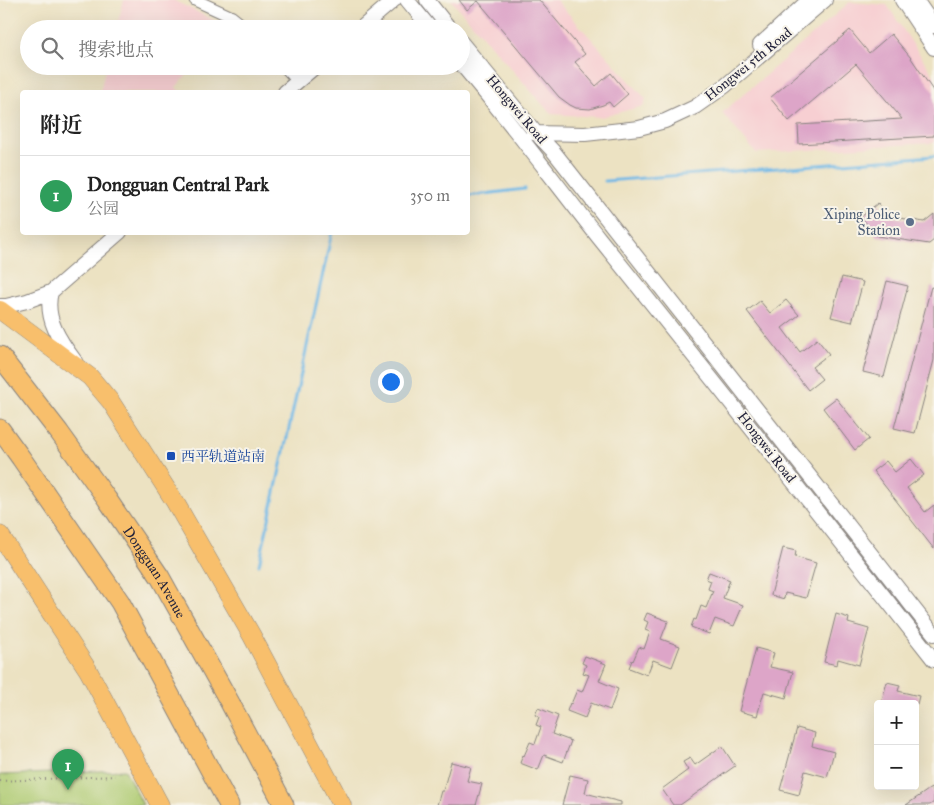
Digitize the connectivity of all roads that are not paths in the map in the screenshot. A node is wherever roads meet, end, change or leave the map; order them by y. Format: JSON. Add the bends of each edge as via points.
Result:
{"nodes":[{"id":1,"x":195,"y":0,"type":"edge"},
{"id":2,"x":394,"y":0,"type":"edge"},
{"id":3,"x":407,"y":0,"type":"edge"},
{"id":4,"x":427,"y":0,"type":"edge"},
{"id":5,"x":809,"y":0,"type":"edge"},
{"id":6,"x":825,"y":0,"type":"edge"},
{"id":7,"x":902,"y":0,"type":"edge"},
{"id":8,"x":916,"y":0,"type":"edge"},
{"id":9,"x":235,"y":20,"type":"edge"},
{"id":10,"x":371,"y":20,"type":"edge"},
{"id":11,"x":424,"y":20,"type":"edge"},
{"id":12,"x":443,"y":20,"type":"edge"},
{"id":13,"x":934,"y":26,"type":"edge"},
{"id":14,"x":934,"y":48,"type":"edge"},
{"id":15,"x":470,"y":54,"type":"edge"},
{"id":16,"x":470,"y":73,"type":"edge"},
{"id":17,"x":292,"y":75,"type":"edge"},
{"id":18,"x":305,"y":75,"type":"edge"},
{"id":19,"x":298,"y":81,"type":"junction"},
{"id":20,"x":287,"y":90,"type":"edge"},
{"id":21,"x":524,"y":129,"type":"junction"},
{"id":22,"x":117,"y":235,"type":"edge"},
{"id":23,"x":51,"y":292,"type":"junction"},
{"id":24,"x":0,"y":308,"type":"edge"},
{"id":25,"x":0,"y":356,"type":"edge"},
{"id":26,"x":82,"y":371,"type":"junction"},
{"id":27,"x":0,"y":429,"type":"edge"},
{"id":28,"x":0,"y":534,"type":"edge"},
{"id":29,"x":934,"y":634,"type":"edge"},
{"id":30,"x":934,"y":660,"type":"edge"},
{"id":31,"x":160,"y":805,"type":"edge"},
{"id":32,"x":229,"y":805,"type":"edge"},
{"id":33,"x":284,"y":805,"type":"edge"},
{"id":34,"x":342,"y":805,"type":"edge"}],
"edges":[{"from":1,"to":9,"type":"street"},
{"from":2,"to":10,"type":"street"},
{"from":3,"to":11,"type":"street"},
{"from":4,"to":12,"type":"street"},
{"from":5,"to":21,"type":"street","name":"Hongwei 5th Road","via":[[719,80],[691,99],[663,112],[638,121]]},
{"from":6,"to":21,"type":"street","name":"Hongwei 5th Road","via":[[725,86],[695,107],[665,121],[639,128],[585,134]]},
{"from":7,"to":14,"type":"street"},
{"from":8,"to":13,"type":"street"},
{"from":15,"to":21,"type":"street","name":"Hongwei Road"},
{"from":16,"to":21,"type":"street","name":"Hongwei Road"},
{"from":17,"to":19,"type":"street"},
{"from":18,"to":19,"type":"street"},
{"from":19,"to":20,"type":"street"},
{"from":21,"to":29,"type":"street","name":"Hongwei Road","via":[[554,152]]},
{"from":21,"to":30,"type":"street","name":"Hongwei Road","via":[[541,162],[597,235]]},
{"from":22,"to":23,"type":"street"},
{"from":23,"to":24,"type":"street"},
{"from":23,"to":26,"type":"street","via":[[48,301],[52,322],[63,345]]},
{"from":24,"to":26,"type":"main road"},
{"from":25,"to":33,"type":"highway","name":"Dongguan Avenue","via":[[108,499],[160,577]]},
{"from":26,"to":34,"type":"main road","via":[[111,402],[175,502],[252,636]]},
{"from":27,"to":32,"type":"highway","via":[[120,602]]},
{"from":28,"to":31,"type":"main road","via":[[88,670]]}]}
